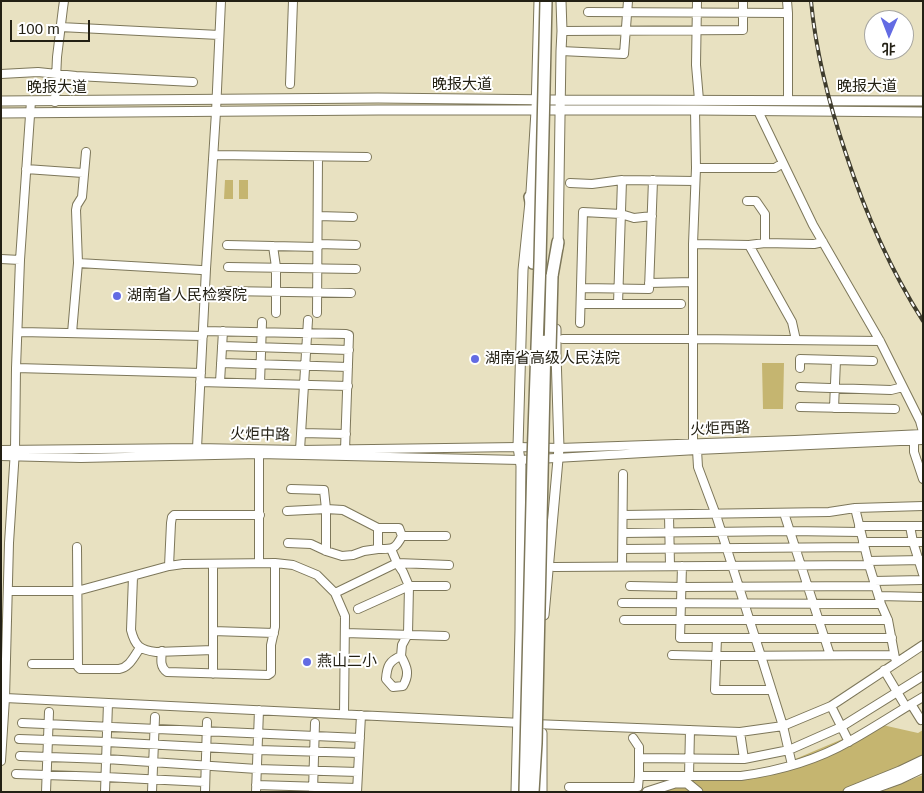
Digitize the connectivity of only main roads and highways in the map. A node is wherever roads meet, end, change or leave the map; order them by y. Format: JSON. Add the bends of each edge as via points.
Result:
{"nodes":[{"id":1,"x":539,"y":1,"type":"edge"},
{"id":2,"x":546,"y":1,"type":"edge"},
{"id":3,"x":553,"y":1,"type":"edge"},
{"id":4,"x":561,"y":1,"type":"edge"},
{"id":5,"x":537,"y":99,"type":"junction"},
{"id":6,"x":560,"y":100,"type":"junction"},
{"id":7,"x":923,"y":100,"type":"edge"},
{"id":8,"x":1,"y":101,"type":"edge"},
{"id":9,"x":536,"y":111,"type":"junction"},
{"id":10,"x":560,"y":111,"type":"junction"},
{"id":11,"x":923,"y":112,"type":"edge"},
{"id":12,"x":1,"y":113,"type":"edge"},
{"id":13,"x":530,"y":197,"type":"junction"},
{"id":14,"x":558,"y":242,"type":"junction"},
{"id":15,"x":538,"y":460,"type":"junction"},
{"id":16,"x":923,"y":760,"type":"edge"},
{"id":17,"x":923,"y":768,"type":"edge"},
{"id":18,"x":516,"y":792,"type":"edge"},
{"id":19,"x":525,"y":792,"type":"edge"},
{"id":20,"x":533,"y":792,"type":"edge"},
{"id":21,"x":542,"y":792,"type":"edge"},
{"id":22,"x":648,"y":792,"type":"edge"},
{"id":23,"x":698,"y":792,"type":"edge"},
{"id":24,"x":848,"y":792,"type":"edge"},
{"id":25,"x":864,"y":792,"type":"edge"}],
"edges":[{"from":1,"to":5,"type":"main road"},
{"from":2,"to":15,"type":"highway","bridge":true},
{"from":3,"to":15,"type":"highway","bridge":true},
{"from":4,"to":6,"type":"main road"},
{"from":5,"to":6,"type":"main road","name":"晚报大道"},
{"from":5,"to":8,"type":"main road","name":"晚报大道"},
{"from":5,"to":9,"type":"main road"},
{"from":6,"to":7,"type":"main road","name":"晚报大道"},
{"from":6,"to":10,"type":"main road"},
{"from":9,"to":10,"type":"main road","name":"晚报大道"},
{"from":9,"to":12,"type":"main road","name":"晚报大道"},
{"from":9,"to":13,"type":"main road"},
{"from":10,"to":11,"type":"main road","name":"晚报大道"},
{"from":10,"to":14,"type":"main road"},
{"from":13,"to":15,"type":"highway","bridge":true,"via":[[533,263],[527,438]]},
{"from":13,"to":18,"type":"main road","via":[[523,270],[518,447],[520,630]]},
{"from":14,"to":15,"type":"highway","bridge":true,"via":[[552,276],[548,431]]},
{"from":14,"to":21,"type":"main road","via":[[556,354],[559,453],[542,631]]},
{"from":15,"to":19,"type":"highway","bridge":true},
{"from":15,"to":20,"type":"highway","bridge":true},
{"from":16,"to":24,"type":"main road"},
{"from":17,"to":25,"type":"main road"},
{"from":22,"to":23,"type":"main road","via":[[675,783],[686,783]]}]}
